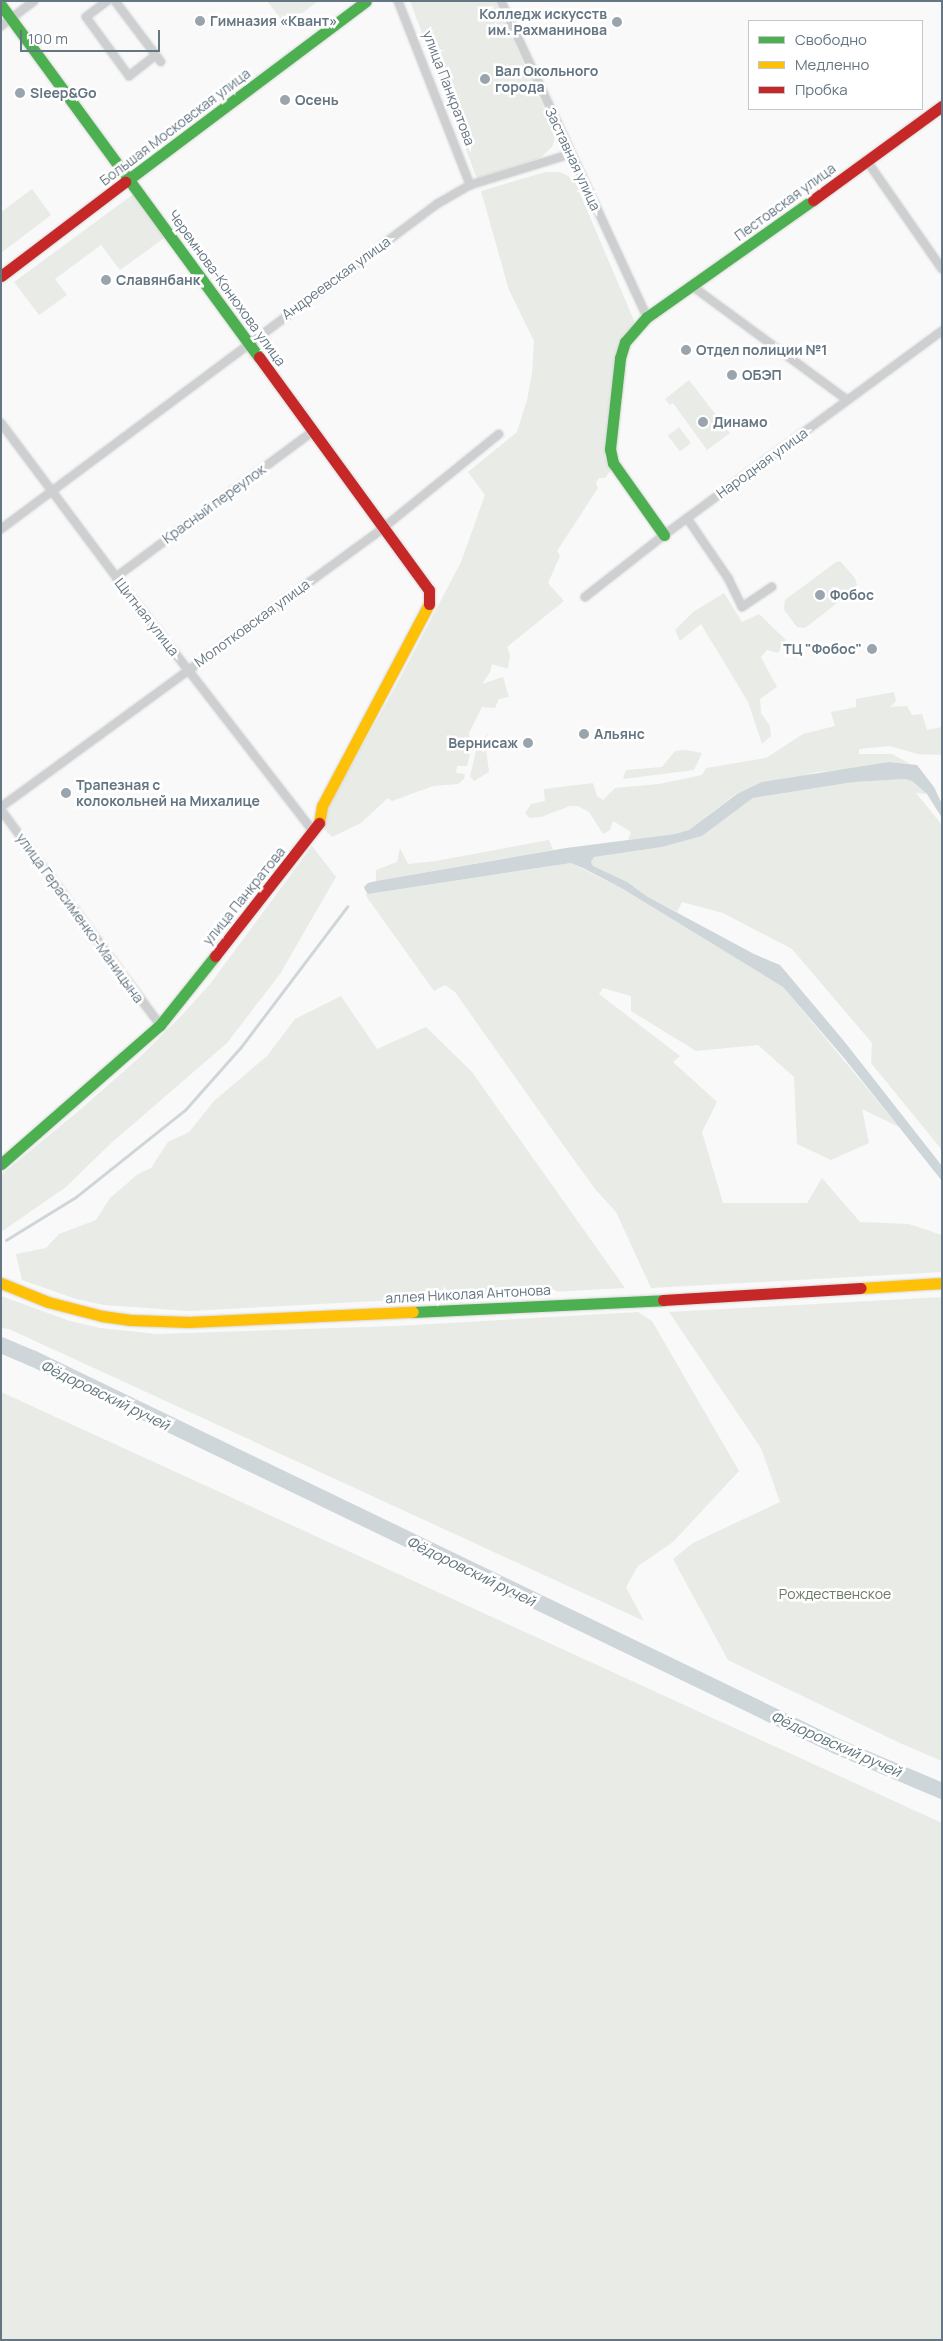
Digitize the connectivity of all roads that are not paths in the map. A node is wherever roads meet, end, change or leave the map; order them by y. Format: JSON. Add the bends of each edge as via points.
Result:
{"nodes":[{"id":1,"x":34,"y":1,"type":"edge"},
{"id":2,"x":107,"y":1,"type":"edge"},
{"id":3,"x":115,"y":1,"type":"edge"},
{"id":4,"x":366,"y":1,"type":"edge"},
{"id":5,"x":398,"y":1,"type":"edge"},
{"id":6,"x":501,"y":1,"type":"edge"},
{"id":7,"x":1,"y":5,"type":"edge"},
{"id":8,"x":11,"y":18,"type":"junction"},
{"id":9,"x":1,"y":26,"type":"edge"},
{"id":10,"x":942,"y":106,"type":"edge"},
{"id":11,"x":570,"y":154,"type":"junction"},
{"id":12,"x":867,"y":161,"type":"junction"},
{"id":13,"x":130,"y":180,"type":"junction"},
{"id":14,"x":470,"y":185,"type":"junction"},
{"id":15,"x":942,"y":269,"type":"edge"},
{"id":16,"x":1,"y":276,"type":"edge"},
{"id":17,"x":692,"y":286,"type":"junction"},
{"id":18,"x":645,"y":318,"type":"junction"},
{"id":19,"x":942,"y":331,"type":"edge"},
{"id":20,"x":248,"y":342,"type":"junction"},
{"id":21,"x":847,"y":400,"type":"junction"},
{"id":22,"x":1,"y":423,"type":"edge"},
{"id":23,"x":313,"y":431,"type":"junction"},
{"id":24,"x":499,"y":434,"type":"dead end"},
{"id":25,"x":52,"y":491,"type":"junction"},
{"id":26,"x":687,"y":518,"type":"junction"},
{"id":27,"x":384,"y":528,"type":"junction"},
{"id":28,"x":1,"y":529,"type":"edge"},
{"id":29,"x":664,"y":535,"type":"junction"},
{"id":30,"x":116,"y":577,"type":"junction"},
{"id":31,"x":772,"y":587,"type":"dead end"},
{"id":32,"x":429,"y":590,"type":"joint"},
{"id":33,"x":585,"y":597,"type":"dead end"},
{"id":34,"x":188,"y":670,"type":"junction"},
{"id":35,"x":1,"y":809,"type":"edge"},
{"id":36,"x":314,"y":832,"type":"junction"},
{"id":37,"x":160,"y":1025,"type":"junction"},
{"id":38,"x":1,"y":1164,"type":"edge"},
{"id":39,"x":1,"y":1283,"type":"edge"},
{"id":40,"x":942,"y":1283,"type":"edge"}],
"edges":[{"from":1,"to":8,"type":"street"},
{"from":2,"to":3,"type":"street","via":[[86,17],[129,76],[158,59]]},
{"from":4,"to":13,"type":"street","name":"Большая Московская улица"},
{"from":5,"to":14,"type":"street","name":"улица Панкратова"},
{"from":6,"to":11,"type":"street","name":"Заставная улица"},
{"from":7,"to":8,"type":"street","name":"Черемнова-Конюхова улица"},
{"from":8,"to":9,"type":"street"},
{"from":8,"to":13,"type":"street","name":"Черемнова-Конюхова улица"},
{"from":10,"to":12,"type":"street","name":"Пестовская улица"},
{"from":11,"to":14,"type":"street","name":"Андреевская улица"},
{"from":11,"to":18,"type":"street","name":"Заставная улица"},
{"from":12,"to":15,"type":"street"},
{"from":12,"to":17,"type":"street","name":"Пестовская улица"},
{"from":13,"to":16,"type":"street","name":"Большая Московская улица"},
{"from":13,"to":20,"type":"street","name":"Черемнова-Конюхова улица"},
{"from":14,"to":20,"type":"street","name":"Андреевская улица","via":[[437,204]]},
{"from":17,"to":18,"type":"street","name":"Пестовская улица"},
{"from":17,"to":21,"type":"street"},
{"from":18,"to":29,"type":"street","name":"Пестовская улица","via":[[625,342],[620,358],[610,449],[617,470]]},
{"from":19,"to":21,"type":"street","name":"Народная улица"},
{"from":20,"to":23,"type":"street","name":"Черемнова-Конюхова улица"},
{"from":20,"to":25,"type":"street","name":"Андреевская улица"},
{"from":21,"to":26,"type":"street","name":"Народная улица"},
{"from":22,"to":25,"type":"street","name":"Щитная улица"},
{"from":23,"to":27,"type":"street","name":"Черемнова-Конюхова улица"},
{"from":23,"to":30,"type":"street","name":"Красный переулок"},
{"from":24,"to":27,"type":"street","name":"Молотковская улица"},
{"from":25,"to":28,"type":"street","name":"Андреевская улица"},
{"from":25,"to":30,"type":"street","name":"Щитная улица"},
{"from":26,"to":29,"type":"street","name":"Народная улица"},
{"from":26,"to":31,"type":"street","via":[[728,578],[742,607]]},
{"from":27,"to":32,"type":"street","name":"Черемнова-Конюхова улица"},
{"from":27,"to":34,"type":"street","name":"Молотковская улица"},
{"from":29,"to":33,"type":"street","name":"Народная улица"},
{"from":30,"to":34,"type":"street","name":"Щитная улица"},
{"from":32,"to":36,"type":"street","name":"улица Панкратова","via":[[430,601],[322,806],[321,820]]},
{"from":34,"to":35,"type":"street","name":"Молотковская улица"},
{"from":34,"to":36,"type":"street","name":"Щитная улица"},
{"from":35,"to":37,"type":"street","name":"улица Герасименко-Маницына"},
{"from":36,"to":37,"type":"street","name":"улица Панкратова"},
{"from":37,"to":38,"type":"street","name":"улица Панкратова"},
{"from":39,"to":40,"type":"street","name":"аллея Николая Антонова","via":[[48,1302],[102,1316],[189,1322],[624,1302]]}]}
